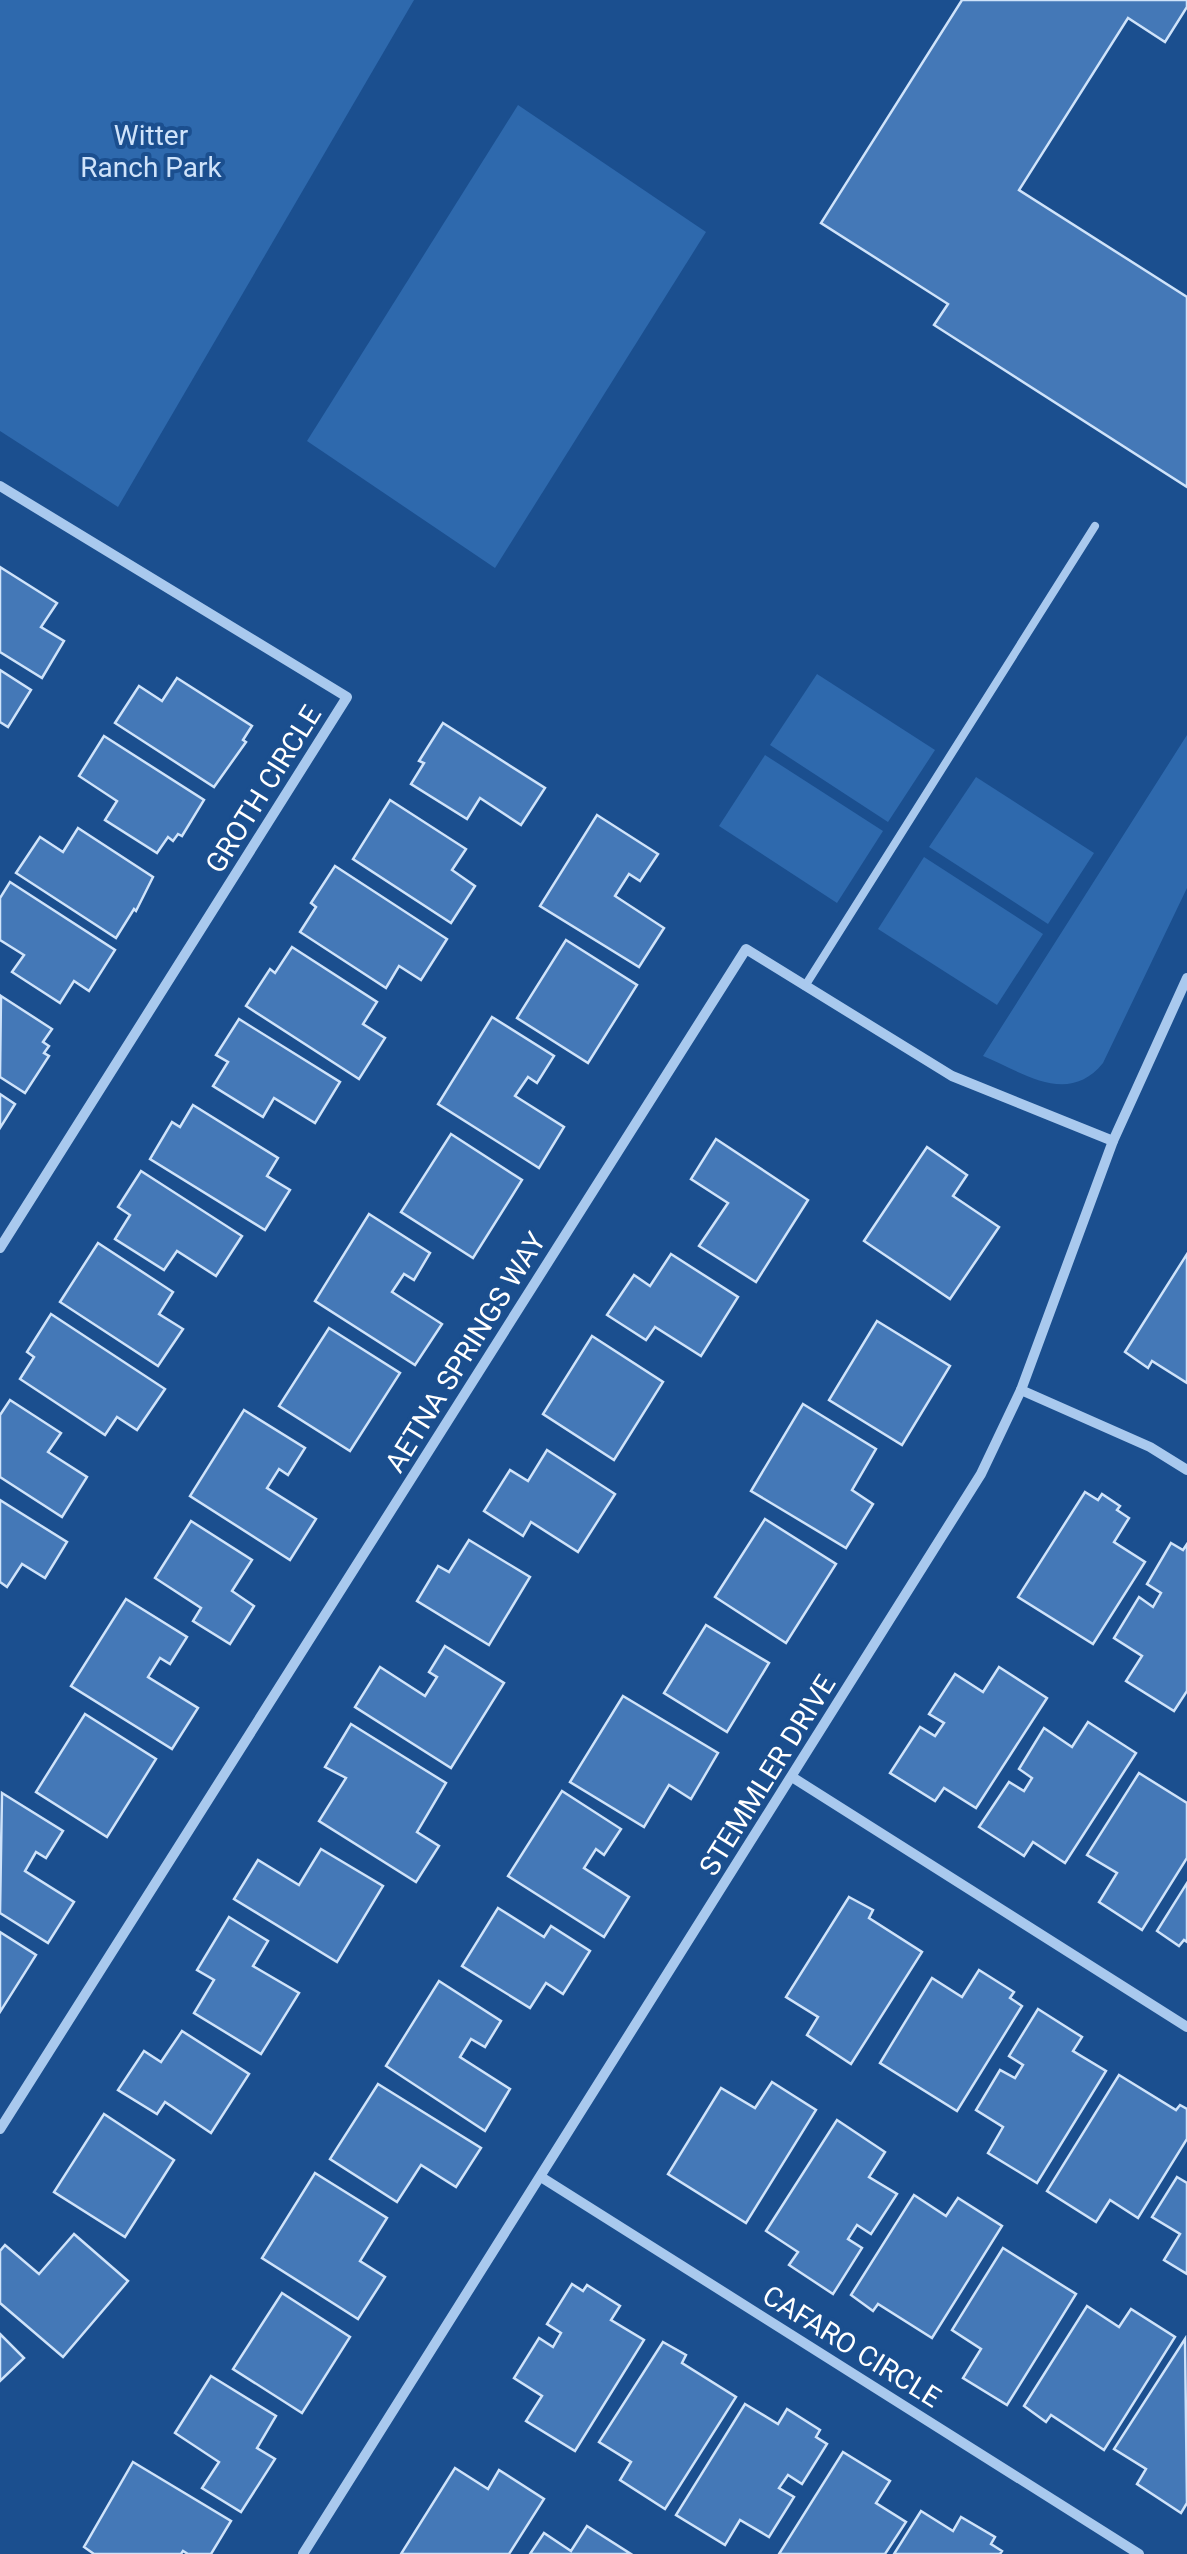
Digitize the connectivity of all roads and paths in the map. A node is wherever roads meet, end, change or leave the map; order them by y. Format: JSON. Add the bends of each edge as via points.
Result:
{"nodes":[{"id":1,"x":0,"y":486,"type":"edge"},
{"id":2,"x":1095,"y":526,"type":"dead end"},
{"id":3,"x":1187,"y":978,"type":"edge"},
{"id":4,"x":805,"y":986,"type":"junction"},
{"id":5,"x":1113,"y":1142,"type":"junction"},
{"id":6,"x":0,"y":1248,"type":"edge"},
{"id":7,"x":1022,"y":1390,"type":"junction"},
{"id":8,"x":1187,"y":1470,"type":"edge"},
{"id":9,"x":792,"y":1777,"type":"junction"},
{"id":10,"x":1187,"y":2027,"type":"edge"},
{"id":11,"x":0,"y":2129,"type":"edge"},
{"id":12,"x":541,"y":2176,"type":"junction"},
{"id":13,"x":303,"y":2554,"type":"edge"},
{"id":14,"x":1140,"y":2554,"type":"edge"}],
"edges":[{"from":1,"to":6,"type":"street","name":"GROTH CIRCLE","via":[[347,697]]},
{"from":2,"to":4,"type":"lane"},
{"from":3,"to":5,"type":"street","name":"STEMMLER DRIVE"},
{"from":4,"to":5,"type":"street","name":"AETNA SPRINGS WAY","via":[[952,1076]]},
{"from":4,"to":11,"type":"street","name":"AETNA SPRINGS WAY","via":[[746,949]]},
{"from":5,"to":7,"type":"street","name":"STEMMLER DRIVE"},
{"from":7,"to":8,"type":"street"},
{"from":7,"to":9,"type":"street","name":"STEMMLER DRIVE","via":[[981,1474]]},
{"from":9,"to":10,"type":"street"},
{"from":9,"to":12,"type":"street","name":"STEMMLER DRIVE"},
{"from":12,"to":13,"type":"street","name":"STEMMLER DRIVE"},
{"from":12,"to":14,"type":"street","name":"CAFARO CIRCLE"}]}
